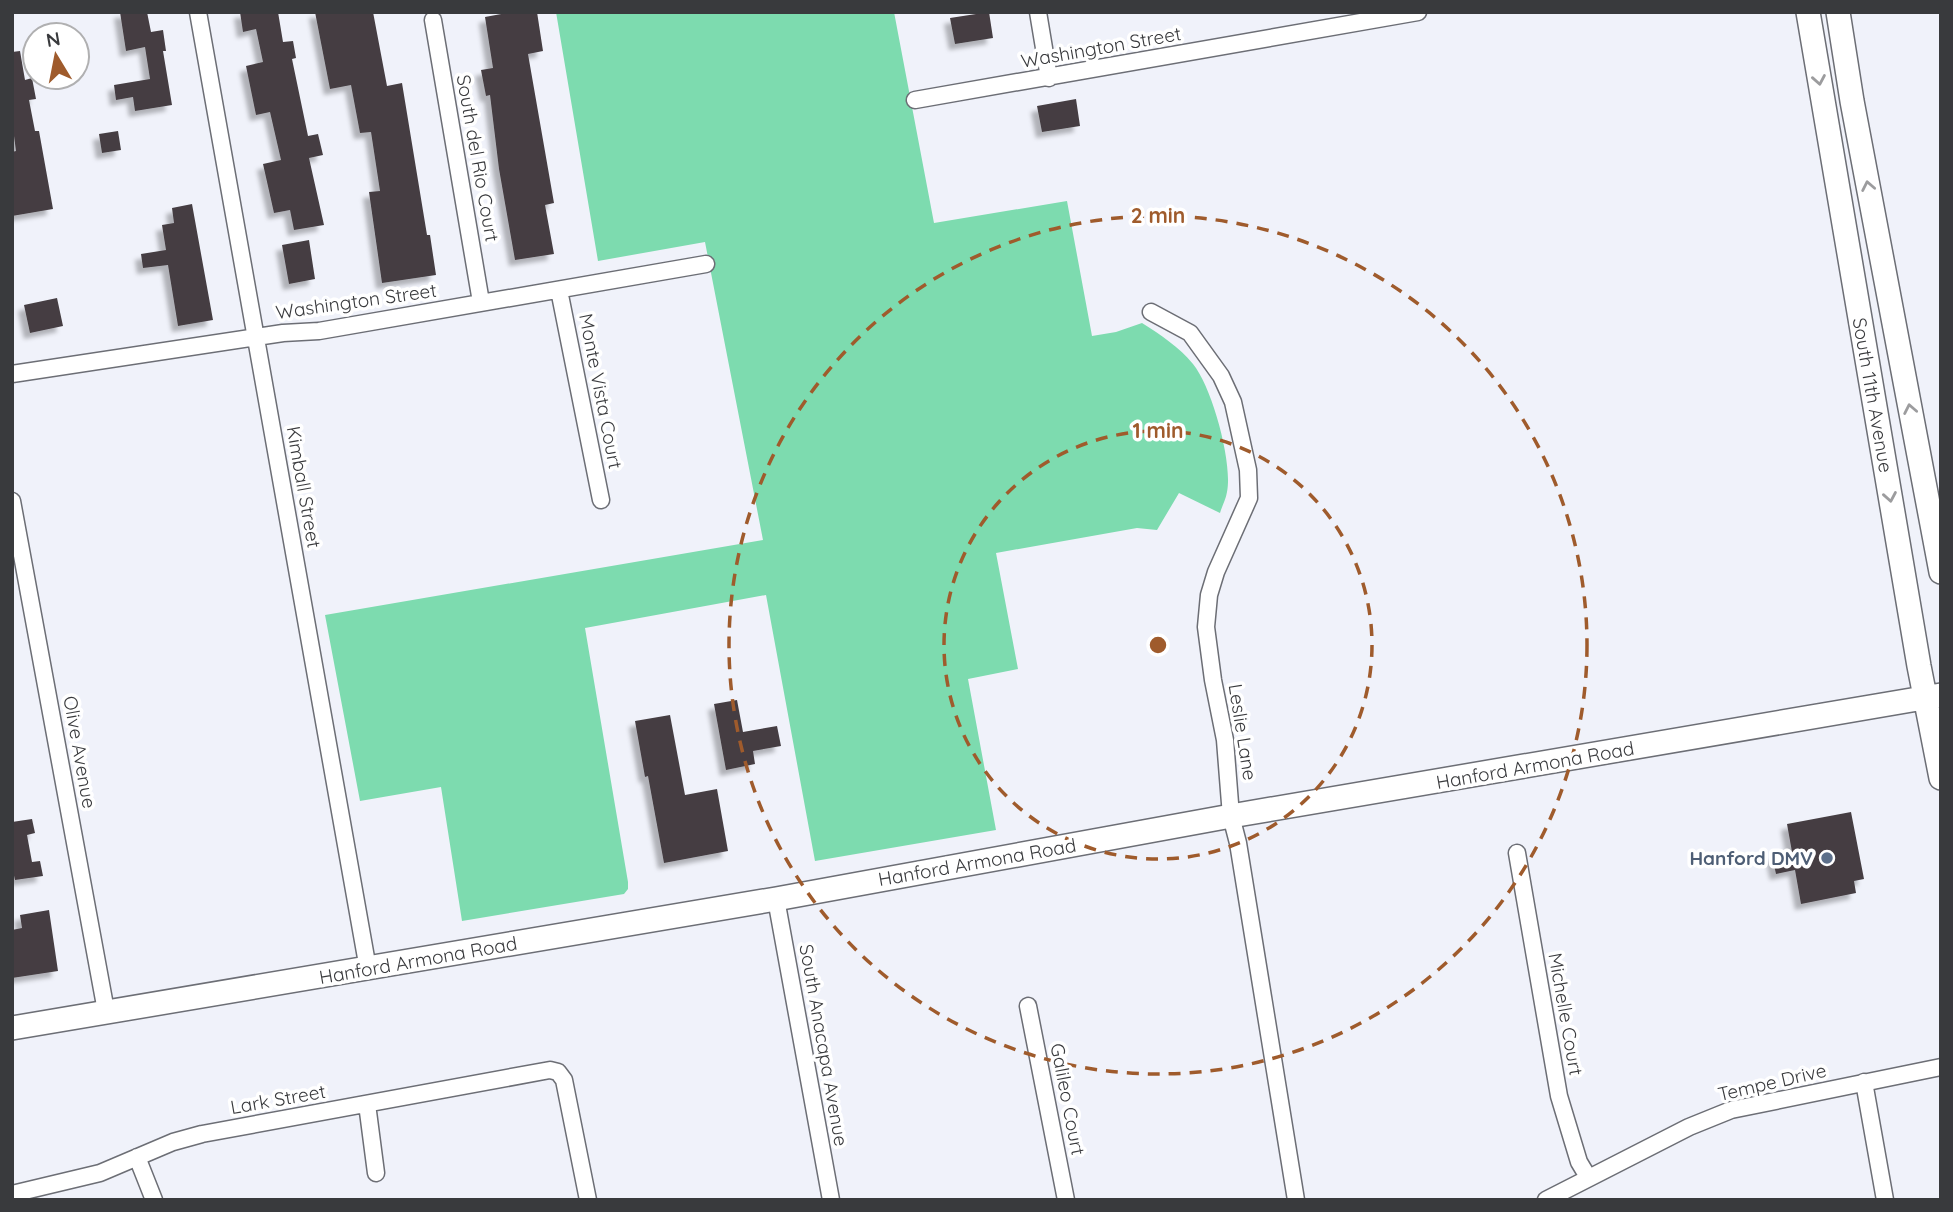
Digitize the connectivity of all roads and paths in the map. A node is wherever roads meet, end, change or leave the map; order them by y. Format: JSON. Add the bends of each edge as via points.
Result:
{"nodes":[{"id":1,"x":198,"y":12,"type":"edge"},
{"id":2,"x":1038,"y":12,"type":"edge"},
{"id":3,"x":1418,"y":12,"type":"edge"},
{"id":4,"x":1808,"y":12,"type":"edge"},
{"id":5,"x":1838,"y":12,"type":"edge"},
{"id":6,"x":433,"y":20,"type":"dead end"},
{"id":7,"x":1049,"y":78,"type":"junction"},
{"id":8,"x":915,"y":100,"type":"dead end"},
{"id":9,"x":706,"y":264,"type":"dead end"},
{"id":10,"x":559,"y":290,"type":"junction"},
{"id":11,"x":481,"y":302,"type":"junction"},
{"id":12,"x":1151,"y":312,"type":"dead end"},
{"id":13,"x":256,"y":337,"type":"junction"},
{"id":14,"x":12,"y":374,"type":"edge"},
{"id":15,"x":601,"y":500,"type":"dead end"},
{"id":16,"x":13,"y":510,"type":"edge"},
{"id":17,"x":1941,"y":572,"type":"edge"},
{"id":18,"x":1933,"y":696,"type":"edge"},
{"id":19,"x":1941,"y":778,"type":"edge"},
{"id":20,"x":1231,"y":816,"type":"junction"},
{"id":21,"x":1517,"y":853,"type":"dead end"},
{"id":22,"x":776,"y":899,"type":"junction"},
{"id":23,"x":368,"y":969,"type":"junction"},
{"id":24,"x":1028,"y":1006,"type":"dead end"},
{"id":25,"x":106,"y":1011,"type":"junction"},
{"id":26,"x":12,"y":1028,"type":"edge"},
{"id":27,"x":1941,"y":1067,"type":"edge"},
{"id":28,"x":1864,"y":1082,"type":"junction"},
{"id":29,"x":367,"y":1104,"type":"junction"},
{"id":30,"x":137,"y":1157,"type":"junction"},
{"id":31,"x":376,"y":1173,"type":"dead end"},
{"id":32,"x":1588,"y":1177,"type":"junction"},
{"id":33,"x":12,"y":1194,"type":"edge"},
{"id":34,"x":154,"y":1200,"type":"edge"},
{"id":35,"x":588,"y":1200,"type":"edge"},
{"id":36,"x":831,"y":1200,"type":"edge"},
{"id":37,"x":1066,"y":1200,"type":"edge"},
{"id":38,"x":1296,"y":1200,"type":"edge"},
{"id":39,"x":1546,"y":1200,"type":"edge"},
{"id":40,"x":1885,"y":1200,"type":"edge"}],
"edges":[{"from":1,"to":13,"type":"street","name":"Kimball Street"},
{"from":2,"to":7,"type":"street"},
{"from":3,"to":7,"type":"street","name":"Washington Street"},
{"from":4,"to":18,"type":"main road","name":"South 11th Avenue","one_way":true},
{"from":17,"to":5,"type":"main road","name":"South 11th Avenue","one_way":true},
{"from":6,"to":11,"type":"street","name":"South del Rio Court"},
{"from":7,"to":8,"type":"street","name":"Washington Street"},
{"from":9,"to":10,"type":"street","name":"Washington Street"},
{"from":10,"to":11,"type":"street","name":"Washington Street"},
{"from":10,"to":15,"type":"street","name":"Monte Vista Court"},
{"from":11,"to":13,"type":"street","name":"Washington Street","via":[[331,329]]},
{"from":12,"to":20,"type":"street","name":"Leslie Lane","via":[[1190,333],[1221,376],[1233,402],[1248,470],[1249,498],[1216,572],[1206,627],[1226,740]]},
{"from":13,"to":14,"type":"street","name":"Washington Street"},
{"from":13,"to":23,"type":"street","name":"Kimball Street"},
{"from":16,"to":25,"type":"street","name":"Olive Avenue"},
{"from":18,"to":19,"type":"main road","name":"South 11th Avenue"},
{"from":18,"to":20,"type":"main road","name":"Hanford Armona Road"},
{"from":20,"to":22,"type":"main road","name":"Hanford Armona Road"},
{"from":20,"to":38,"type":"street","name":"Leslie Lane"},
{"from":21,"to":32,"type":"street","name":"Michelle Court","via":[[1559,1096]]},
{"from":22,"to":23,"type":"main road","name":"Hanford Armona Road"},
{"from":22,"to":36,"type":"street","name":"South Anacapa Avenue"},
{"from":23,"to":25,"type":"main road","name":"Hanford Armona Road"},
{"from":24,"to":37,"type":"street","name":"Galileo Court"},
{"from":25,"to":26,"type":"main road","name":"Hanford Armona Road"},
{"from":27,"to":28,"type":"street","name":"Tempe Drive"},
{"from":28,"to":32,"type":"street","name":"Tempe Drive","via":[[1731,1110]]},
{"from":28,"to":40,"type":"street"},
{"from":29,"to":30,"type":"street","name":"Lark Street","via":[[202,1134]]},
{"from":29,"to":31,"type":"street"},
{"from":29,"to":35,"type":"street","name":"Lark Street","via":[[558,1072],[564,1080]]},
{"from":30,"to":33,"type":"street","name":"Lark Street","via":[[100,1173]]},
{"from":30,"to":34,"type":"street"},
{"from":32,"to":39,"type":"street","name":"Tempe Drive"}]}
